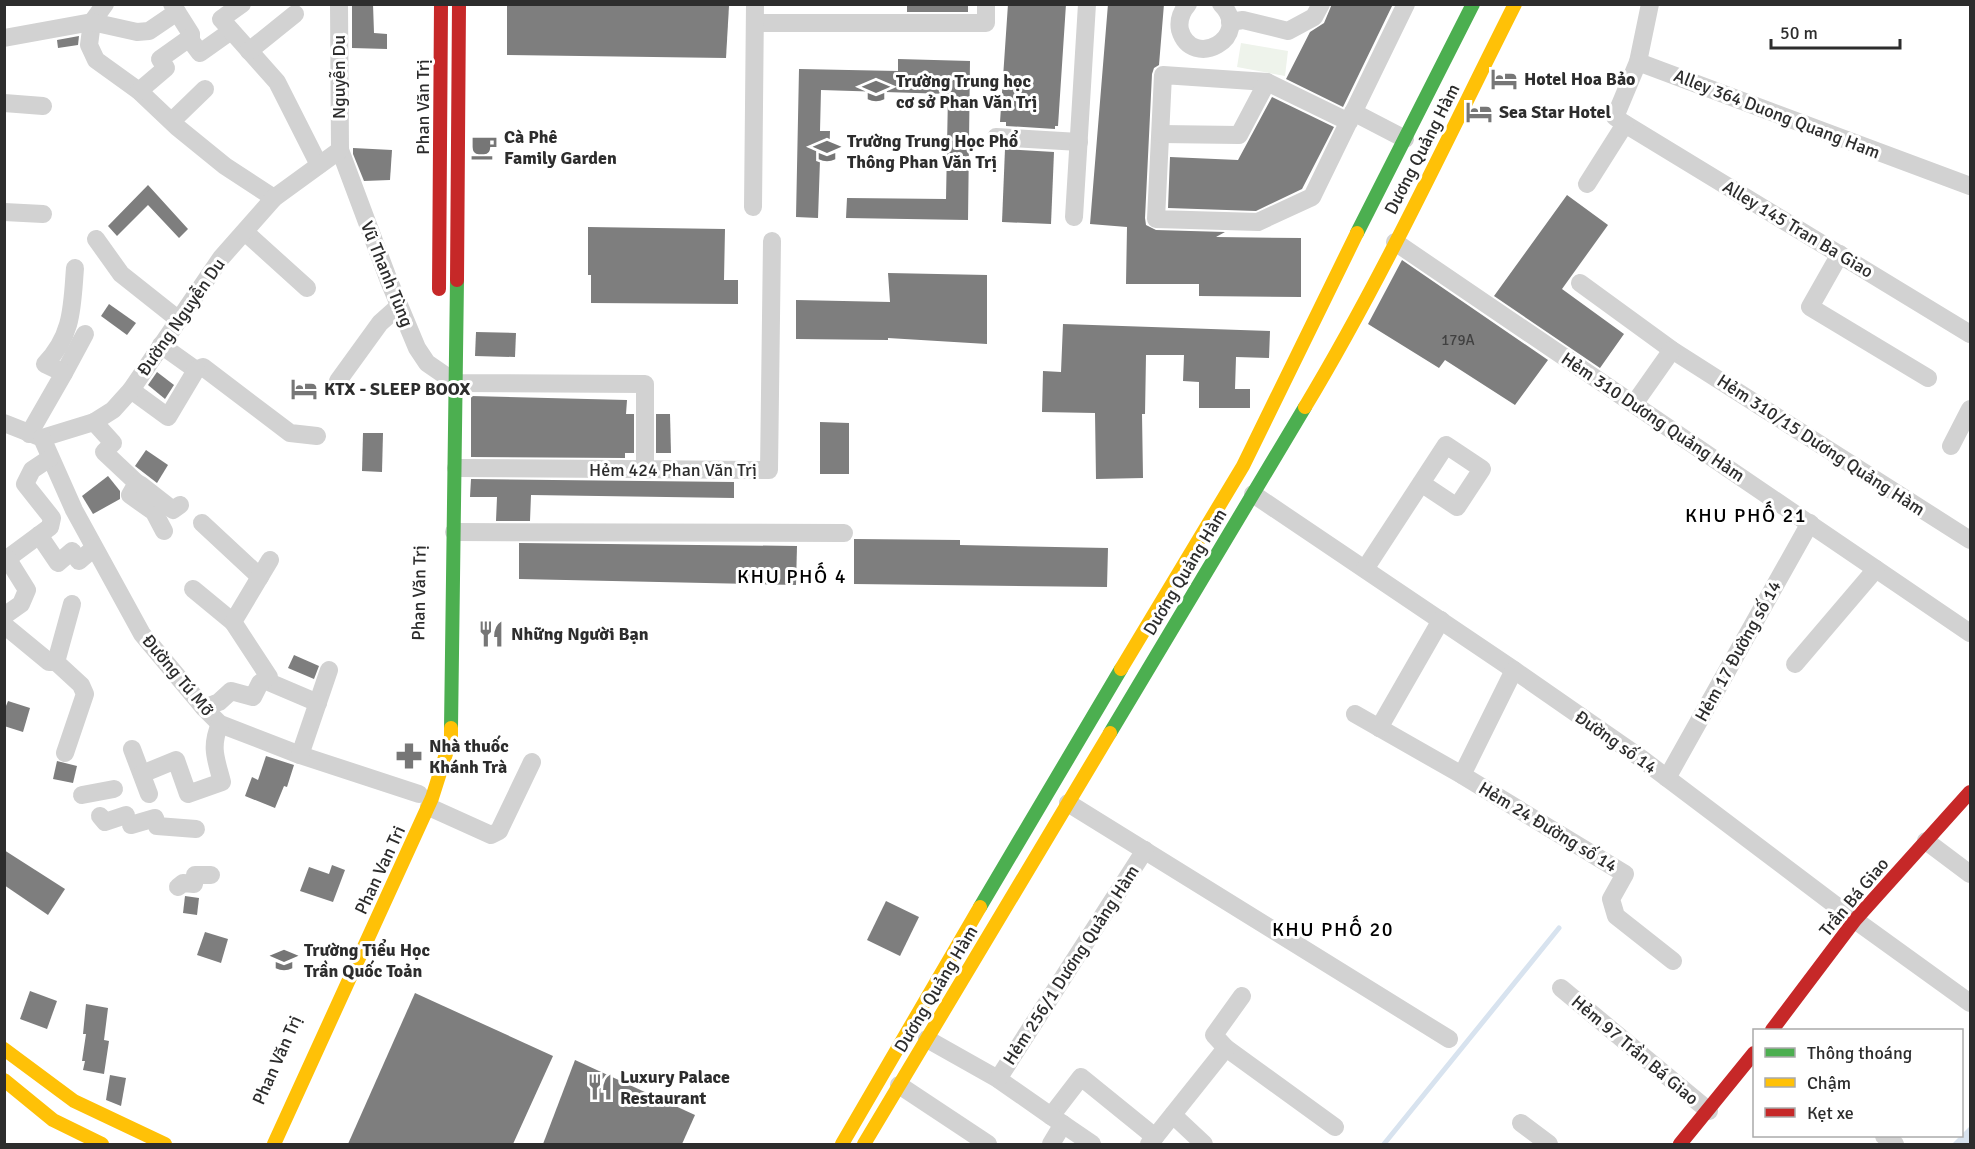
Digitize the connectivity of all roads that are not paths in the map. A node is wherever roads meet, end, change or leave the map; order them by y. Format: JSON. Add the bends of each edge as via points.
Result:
{"nodes":[{"id":1,"x":105,"y":4,"type":"edge"},
{"id":2,"x":242,"y":4,"type":"edge"},
{"id":3,"x":339,"y":4,"type":"edge"},
{"id":4,"x":441,"y":4,"type":"edge"},
{"id":5,"x":459,"y":4,"type":"edge"},
{"id":6,"x":877,"y":4,"type":"edge"},
{"id":7,"x":986,"y":4,"type":"edge"},
{"id":8,"x":1087,"y":4,"type":"edge"},
{"id":9,"x":1188,"y":4,"type":"edge"},
{"id":10,"x":1221,"y":4,"type":"edge"},
{"id":11,"x":1321,"y":4,"type":"edge"},
{"id":12,"x":1406,"y":4,"type":"edge"},
{"id":13,"x":1473,"y":4,"type":"edge"},
{"id":14,"x":1515,"y":4,"type":"edge"},
{"id":15,"x":1650,"y":4,"type":"edge"},
{"id":16,"x":175,"y":8,"type":"edge"},
{"id":17,"x":295,"y":14,"type":"dead end"},
{"id":18,"x":755,"y":14,"type":"edge"},
{"id":19,"x":92,"y":22,"type":"junction"},
{"id":20,"x":1230,"y":22,"type":"junction"},
{"id":21,"x":876,"y":23,"type":"junction"},
{"id":22,"x":226,"y":25,"type":"junction"},
{"id":23,"x":4,"y":38,"type":"edge"},
{"id":24,"x":191,"y":38,"type":"junction"},
{"id":25,"x":1204,"y":49,"type":"junction"},
{"id":26,"x":249,"y":51,"type":"junction"},
{"id":27,"x":1638,"y":62,"type":"junction"},
{"id":28,"x":1201,"y":78,"type":"junction"},
{"id":29,"x":1267,"y":82,"type":"junction"},
{"id":30,"x":205,"y":89,"type":"dead end"},
{"id":31,"x":139,"y":91,"type":"junction"},
{"id":32,"x":4,"y":104,"type":"edge"},
{"id":33,"x":44,"y":106,"type":"dead end"},
{"id":34,"x":1351,"y":117,"type":"junction"},
{"id":35,"x":172,"y":122,"type":"junction"},
{"id":36,"x":1625,"y":124,"type":"junction"},
{"id":37,"x":1161,"y":134,"type":"junction"},
{"id":38,"x":996,"y":137,"type":"dead end"},
{"id":39,"x":1405,"y":139,"type":"junction"},
{"id":40,"x":1079,"y":142,"type":"junction"},
{"id":41,"x":340,"y":150,"type":"junction"},
{"id":42,"x":319,"y":165,"type":"junction"},
{"id":43,"x":1587,"y":184,"type":"dead end"},
{"id":44,"x":1971,"y":186,"type":"edge"},
{"id":45,"x":274,"y":198,"type":"junction"},
{"id":46,"x":753,"y":207,"type":"dead end"},
{"id":47,"x":4,"y":212,"type":"edge"},
{"id":48,"x":43,"y":214,"type":"dead end"},
{"id":49,"x":1074,"y":217,"type":"dead end"},
{"id":50,"x":245,"y":232,"type":"junction"},
{"id":51,"x":96,"y":239,"type":"dead end"},
{"id":52,"x":772,"y":241,"type":"dead end"},
{"id":53,"x":1395,"y":242,"type":"junction"},
{"id":54,"x":1840,"y":254,"type":"junction"},
{"id":55,"x":75,"y":268,"type":"dead end"},
{"id":56,"x":1580,"y":283,"type":"dead end"},
{"id":57,"x":307,"y":288,"type":"dead end"},
{"id":58,"x":439,"y":301,"type":"dead end"},
{"id":59,"x":399,"y":306,"type":"junction"},
{"id":60,"x":178,"y":320,"type":"junction"},
{"id":61,"x":85,"y":334,"type":"dead end"},
{"id":62,"x":1971,"y":334,"type":"edge"},
{"id":63,"x":161,"y":345,"type":"junction"},
{"id":64,"x":1672,"y":350,"type":"junction"},
{"id":65,"x":439,"y":366,"type":"junction"},
{"id":66,"x":196,"y":370,"type":"junction"},
{"id":67,"x":64,"y":373,"type":"junction"},
{"id":68,"x":1928,"y":378,"type":"dead end"},
{"id":69,"x":338,"y":381,"type":"dead end"},
{"id":70,"x":456,"y":383,"type":"junction"},
{"id":71,"x":131,"y":390,"type":"junction"},
{"id":72,"x":439,"y":391,"type":"dead end"},
{"id":73,"x":1634,"y":404,"type":"junction"},
{"id":74,"x":1971,"y":409,"type":"edge"},
{"id":75,"x":94,"y":422,"type":"junction"},
{"id":76,"x":4,"y":423,"type":"edge"},
{"id":77,"x":35,"y":436,"type":"junction"},
{"id":78,"x":317,"y":436,"type":"dead end"},
{"id":79,"x":1951,"y":446,"type":"dead end"},
{"id":80,"x":50,"y":458,"type":"junction"},
{"id":81,"x":456,"y":468,"type":"junction"},
{"id":82,"x":645,"y":470,"type":"junction"},
{"id":83,"x":1234,"y":482,"type":"junction"},
{"id":84,"x":137,"y":483,"type":"junction"},
{"id":85,"x":1420,"y":483,"type":"dead end"},
{"id":86,"x":1252,"y":494,"type":"junction"},
{"id":87,"x":180,"y":505,"type":"dead end"},
{"id":88,"x":202,"y":522,"type":"dead end"},
{"id":89,"x":1810,"y":523,"type":"junction"},
{"id":90,"x":164,"y":531,"type":"dead end"},
{"id":91,"x":454,"y":531,"type":"junction"},
{"id":92,"x":844,"y":533,"type":"dead end"},
{"id":93,"x":39,"y":535,"type":"junction"},
{"id":94,"x":1971,"y":540,"type":"edge"},
{"id":95,"x":94,"y":548,"type":"junction"},
{"id":96,"x":6,"y":559,"type":"edge"},
{"id":97,"x":270,"y":560,"type":"dead end"},
{"id":98,"x":1365,"y":569,"type":"junction"},
{"id":99,"x":1876,"y":569,"type":"junction"},
{"id":100,"x":437,"y":570,"type":"dead end"},
{"id":101,"x":454,"y":571,"type":"junction"},
{"id":102,"x":260,"y":577,"type":"junction"},
{"id":103,"x":193,"y":589,"type":"dead end"},
{"id":104,"x":72,"y":604,"type":"dead end"},
{"id":105,"x":4,"y":616,"type":"edge"},
{"id":106,"x":1441,"y":620,"type":"junction"},
{"id":107,"x":233,"y":622,"type":"junction"},
{"id":108,"x":4,"y":625,"type":"edge"},
{"id":109,"x":1971,"y":633,"type":"edge"},
{"id":110,"x":56,"y":662,"type":"junction"},
{"id":111,"x":1796,"y":663,"type":"dead end"},
{"id":112,"x":1514,"y":669,"type":"junction"},
{"id":113,"x":329,"y":670,"type":"dead end"},
{"id":114,"x":264,"y":680,"type":"junction"},
{"id":115,"x":318,"y":703,"type":"junction"},
{"id":116,"x":204,"y":708,"type":"junction"},
{"id":117,"x":1355,"y":714,"type":"dead end"},
{"id":118,"x":220,"y":724,"type":"junction"},
{"id":119,"x":1379,"y":728,"type":"junction"},
{"id":120,"x":132,"y":749,"type":"dead end"},
{"id":121,"x":65,"y":753,"type":"dead end"},
{"id":122,"x":300,"y":755,"type":"junction"},
{"id":123,"x":532,"y":762,"type":"dead end"},
{"id":124,"x":142,"y":774,"type":"junction"},
{"id":125,"x":1462,"y":775,"type":"junction"},
{"id":126,"x":1667,"y":778,"type":"junction"},
{"id":127,"x":114,"y":789,"type":"dead end"},
{"id":128,"x":1971,"y":792,"type":"edge"},
{"id":129,"x":149,"y":794,"type":"dead end"},
{"id":130,"x":82,"y":795,"type":"dead end"},
{"id":131,"x":421,"y":797,"type":"junction"},
{"id":132,"x":1068,"y":803,"type":"junction"},
{"id":133,"x":100,"y":816,"type":"dead end"},
{"id":134,"x":196,"y":829,"type":"dead end"},
{"id":135,"x":1926,"y":841,"type":"junction"},
{"id":136,"x":1145,"y":850,"type":"junction"},
{"id":137,"x":389,"y":859,"type":"dead end"},
{"id":138,"x":1971,"y":874,"type":"edge"},
{"id":139,"x":211,"y":875,"type":"dead end"},
{"id":140,"x":178,"y":887,"type":"dead end"},
{"id":141,"x":364,"y":914,"type":"dead end"},
{"id":142,"x":1855,"y":920,"type":"junction"},
{"id":143,"x":360,"y":939,"type":"junction"},
{"id":144,"x":1673,"y":961,"type":"dead end"},
{"id":145,"x":1562,"y":988,"type":"dead end"},
{"id":146,"x":1242,"y":996,"type":"dead end"},
{"id":147,"x":1971,"y":1003,"type":"edge"},
{"id":148,"x":1773,"y":1029,"type":"edge"},
{"id":149,"x":927,"y":1039,"type":"junction"},
{"id":150,"x":1449,"y":1039,"type":"dead end"},
{"id":151,"x":1226,"y":1048,"type":"junction"},
{"id":152,"x":4,"y":1049,"type":"edge"},
{"id":153,"x":1753,"y":1056,"type":"edge"},
{"id":154,"x":998,"y":1079,"type":"junction"},
{"id":155,"x":4,"y":1080,"type":"edge"},
{"id":156,"x":899,"y":1085,"type":"junction"},
{"id":157,"x":1709,"y":1111,"type":"junction"},
{"id":158,"x":1173,"y":1115,"type":"junction"},
{"id":159,"x":1057,"y":1120,"type":"junction"},
{"id":160,"x":1521,"y":1123,"type":"dead end"},
{"id":161,"x":1335,"y":1127,"type":"dead end"},
{"id":162,"x":1152,"y":1141,"type":"edge"},
{"id":163,"x":102,"y":1144,"type":"edge"},
{"id":164,"x":165,"y":1144,"type":"edge"},
{"id":165,"x":259,"y":1144,"type":"edge"},
{"id":166,"x":274,"y":1144,"type":"edge"},
{"id":167,"x":842,"y":1144,"type":"edge"},
{"id":168,"x":864,"y":1144,"type":"edge"},
{"id":169,"x":987,"y":1144,"type":"edge"},
{"id":170,"x":1051,"y":1144,"type":"edge"},
{"id":171,"x":1092,"y":1144,"type":"edge"},
{"id":172,"x":1203,"y":1144,"type":"edge"},
{"id":173,"x":1549,"y":1144,"type":"edge"},
{"id":174,"x":1680,"y":1144,"type":"edge"}],
"edges":[{"from":1,"to":19,"type":"street"},
{"from":2,"to":22,"type":"street"},
{"from":3,"to":41,"type":"street","name":"Nguyễn Du"},
{"from":4,"to":58,"type":"street","name":"Phan Văn Trị"},
{"from":5,"to":70,"type":"street","name":"Phan Văn Trị"},
{"from":6,"to":21,"type":"street"},
{"from":7,"to":21,"type":"street","via":[[986,23]]},
{"from":8,"to":40,"type":"street"},
{"from":9,"to":25,"type":"street","via":[[1179,28],[1188,43]]},
{"from":10,"to":20,"type":"street"},
{"from":11,"to":20,"type":"street","via":[[1314,17],[1288,31],[1243,20]]},
{"from":12,"to":34,"type":"street"},
{"from":13,"to":39,"type":"street","name":"Dương Quảng Hàm"},
{"from":14,"to":53,"type":"street","name":"Dương Quảng Hàm"},
{"from":15,"to":27,"type":"street"},
{"from":16,"to":19,"type":"street","via":[[149,31]]},
{"from":16,"to":24,"type":"street"},
{"from":17,"to":26,"type":"street"},
{"from":18,"to":21,"type":"street"},
{"from":18,"to":46,"type":"street"},
{"from":19,"to":23,"type":"street"},
{"from":19,"to":31,"type":"street","via":[[89,45],[96,60]]},
{"from":20,"to":25,"type":"street","via":[[1226,38]]},
{"from":22,"to":24,"type":"street","via":[[200,53]]},
{"from":22,"to":26,"type":"street"},
{"from":24,"to":31,"type":"street","via":[[160,59],[166,68]]},
{"from":25,"to":28,"type":"street"},
{"from":26,"to":42,"type":"street","via":[[277,82]]},
{"from":27,"to":36,"type":"street","via":[[1615,117]]},
{"from":27,"to":44,"type":"street","name":"Alley 364 Duong Quang Ham"},
{"from":28,"to":29,"type":"street"},
{"from":28,"to":37,"type":"street","via":[[1163,75]]},
{"from":29,"to":34,"type":"street"},
{"from":29,"to":37,"type":"street","via":[[1239,135]]},
{"from":30,"to":35,"type":"street"},
{"from":31,"to":35,"type":"street"},
{"from":32,"to":33,"type":"street"},
{"from":34,"to":37,"type":"street","via":[[1312,197],[1258,222],[1156,219]]},
{"from":34,"to":39,"type":"street"},
{"from":35,"to":45,"type":"street"},
{"from":36,"to":43,"type":"street"},
{"from":36,"to":54,"type":"street","name":"Alley 145 Tran Ba Giao"},
{"from":38,"to":40,"type":"street"},
{"from":39,"to":83,"type":"street","name":"Dương Quảng Hàm"},
{"from":40,"to":49,"type":"street"},
{"from":41,"to":42,"type":"street","name":"Đường Nguyễn Du"},
{"from":41,"to":59,"type":"street","name":"Vũ Thanh Tùng"},
{"from":42,"to":45,"type":"street","name":"Đường Nguyễn Du"},
{"from":45,"to":50,"type":"street","name":"Đường Nguyễn Du"},
{"from":47,"to":48,"type":"street"},
{"from":50,"to":57,"type":"street"},
{"from":50,"to":60,"type":"street","name":"Đường Nguyễn Du","via":[[221,258]]},
{"from":51,"to":60,"type":"street","via":[[121,274]]},
{"from":52,"to":82,"type":"street","name":"Hẻm 424 Phan Văn Trị","via":[[769,470]]},
{"from":53,"to":73,"type":"street","name":"Hẻm 310 Dương Quảng Hàm"},
{"from":53,"to":86,"type":"street","name":"Dương Quảng Hàm","via":[[1326,372]]},
{"from":54,"to":62,"type":"street","name":"Alley 145 Tran Ba Giao"},
{"from":54,"to":68,"type":"street","via":[[1810,307]]},
{"from":55,"to":67,"type":"street","via":[[66,336],[45,364]]},
{"from":56,"to":64,"type":"street","name":"Hẻm 310/15 Dương Quảng Hàm"},
{"from":59,"to":65,"type":"street","name":"Vũ Thanh Tùng","via":[[417,348],[427,363]]},
{"from":59,"to":69,"type":"street","via":[[380,323]]},
{"from":60,"to":63,"type":"street","name":"Đường Nguyễn Du"},
{"from":61,"to":67,"type":"street"},
{"from":63,"to":66,"type":"street"},
{"from":63,"to":71,"type":"street","name":"Đường Nguyễn Du"},
{"from":64,"to":73,"type":"street"},
{"from":64,"to":94,"type":"street","name":"Hẻm 310/15 Dương Quảng Hàm"},
{"from":65,"to":70,"type":"street","name":"Vũ Thanh Tùng"},
{"from":65,"to":72,"type":"street"},
{"from":66,"to":71,"type":"street","via":[[168,417]]},
{"from":66,"to":78,"type":"street","via":[[203,367],[290,433]]},
{"from":67,"to":77,"type":"street"},
{"from":70,"to":81,"type":"street","name":"Phan Văn Trị"},
{"from":70,"to":82,"type":"street","via":[[645,384]]},
{"from":71,"to":75,"type":"street","name":"Đường Nguyễn Du","via":[[113,410]]},
{"from":73,"to":89,"type":"street","name":"Hẻm 310 Dương Quảng Hàm"},
{"from":74,"to":79,"type":"street"},
{"from":75,"to":77,"type":"street","name":"Đường Nguyễn Du"},
{"from":75,"to":84,"type":"street","via":[[113,443],[104,452]]},
{"from":76,"to":77,"type":"street"},
{"from":77,"to":80,"type":"street","name":"Đường Tú Mỡ"},
{"from":80,"to":93,"type":"street","via":[[32,470],[25,484],[52,518],[50,527]]},
{"from":80,"to":95,"type":"street","name":"Đường Tú Mỡ"},
{"from":81,"to":82,"type":"street","name":"Hẻm 424 Phan Văn Trị"},
{"from":81,"to":91,"type":"street","name":"Phan Văn Trị"},
{"from":83,"to":86,"type":"street"},
{"from":83,"to":167,"type":"street","name":"Dương Quảng Hàm"},
{"from":84,"to":87,"type":"street","via":[[173,510]]},
{"from":84,"to":90,"type":"street","via":[[130,495],[153,512]]},
{"from":85,"to":98,"type":"street"},
{"from":86,"to":98,"type":"street","name":"Đường số 14"},
{"from":86,"to":132,"type":"street","name":"Dương Quảng Hàm"},
{"from":88,"to":102,"type":"street"},
{"from":89,"to":99,"type":"street","name":"Hẻm 310 Dương Quảng Hàm"},
{"from":89,"to":126,"type":"street","name":"Hẻm 17 Đường số 14"},
{"from":91,"to":92,"type":"street"},
{"from":91,"to":101,"type":"street","name":"Phan Văn Trị"},
{"from":93,"to":95,"type":"street","via":[[58,563],[72,551],[80,561]]},
{"from":93,"to":96,"type":"street"},
{"from":95,"to":116,"type":"street","name":"Đường Tú Mỡ","via":[[142,634]]},
{"from":96,"to":105,"type":"street","via":[[27,590],[21,604]]},
{"from":97,"to":102,"type":"street"},
{"from":98,"to":106,"type":"street","name":"Đường số 14"},
{"from":99,"to":109,"type":"street","name":"Hẻm 310 Dương Quảng Hàm"},
{"from":99,"to":111,"type":"street"},
{"from":100,"to":101,"type":"street"},
{"from":101,"to":131,"type":"street","name":"Phan Van Tri","via":[[451,738]]},
{"from":102,"to":107,"type":"street"},
{"from":103,"to":107,"type":"street"},
{"from":104,"to":110,"type":"street"},
{"from":106,"to":112,"type":"street","name":"Đường số 14"},
{"from":106,"to":119,"type":"street"},
{"from":107,"to":114,"type":"street","via":[[268,677]]},
{"from":108,"to":110,"type":"street","via":[[49,662]]},
{"from":110,"to":121,"type":"street","via":[[81,685],[85,694]]},
{"from":112,"to":125,"type":"street","name":"Hẻm 24 Đường số 14"},
{"from":112,"to":126,"type":"street","name":"Đường số 14"},
{"from":113,"to":115,"type":"street"},
{"from":114,"to":115,"type":"street"},
{"from":114,"to":116,"type":"street","via":[[253,697],[231,691]]},
{"from":115,"to":122,"type":"street"},
{"from":116,"to":118,"type":"street","name":"Đường Tú Mỡ"},
{"from":117,"to":119,"type":"street","name":"Hẻm 24 Đường số 14"},
{"from":118,"to":122,"type":"street","name":"Đường Tú Mỡ"},
{"from":118,"to":124,"type":"street","via":[[213,749],[222,782],[188,794],[176,760]]},
{"from":119,"to":125,"type":"street","name":"Hẻm 24 Đường số 14"},
{"from":120,"to":124,"type":"street"},
{"from":122,"to":131,"type":"street","name":"Đường Tú Mỡ"},
{"from":123,"to":131,"type":"street","name":"Đường Tú Mỡ","via":[[495,834]]},
{"from":124,"to":129,"type":"street"},
{"from":125,"to":144,"type":"street","name":"Hẻm 24 Đường số 14","via":[[1625,874],[1611,899],[1616,916]]},
{"from":126,"to":142,"type":"street","name":"Đường số 14"},
{"from":127,"to":130,"type":"street"},
{"from":128,"to":135,"type":"street","name":"Trần Bá Giao"},
{"from":131,"to":143,"type":"street","name":"Phan Van Tri"},
{"from":132,"to":136,"type":"street"},
{"from":132,"to":149,"type":"street","name":"Dương Quảng Hàm"},
{"from":133,"to":134,"type":"street","via":[[105,822],[155,818],[157,826]]},
{"from":135,"to":138,"type":"street"},
{"from":135,"to":142,"type":"street","name":"Trần Bá Giao"},
{"from":136,"to":150,"type":"street"},
{"from":136,"to":154,"type":"street","name":"Hẻm 256/1 Dương Quảng Hàm"},
{"from":137,"to":141,"type":"street"},
{"from":139,"to":140,"type":"street","via":[[195,875],[194,884],[183,883]]},
{"from":142,"to":147,"type":"street","name":"Đường số 14"},
{"from":142,"to":148,"type":"street","name":"Trần Bá Giao"},
{"from":143,"to":165,"type":"street","name":"Phan Văn Trị","via":[[316,1019]]},
{"from":143,"to":166,"type":"street","name":"Phan Van Tri"},
{"from":145,"to":157,"type":"street","name":"Hẻm 97 Trần Bá Giao"},
{"from":146,"to":151,"type":"street","via":[[1214,1035]]},
{"from":149,"to":154,"type":"street"},
{"from":149,"to":156,"type":"street","name":"Dương Quảng Hàm"},
{"from":151,"to":158,"type":"street"},
{"from":151,"to":161,"type":"street"},
{"from":152,"to":164,"type":"street","via":[[74,1101]]},
{"from":153,"to":157,"type":"street"},
{"from":154,"to":159,"type":"street"},
{"from":155,"to":163,"type":"street","via":[[53,1120]]},
{"from":156,"to":168,"type":"street","name":"Dương Quảng Hàm"},
{"from":156,"to":169,"type":"street"},
{"from":157,"to":174,"type":"street"},
{"from":158,"to":162,"type":"street"},
{"from":158,"to":172,"type":"street"},
{"from":159,"to":162,"type":"street","via":[[1081,1077]]},
{"from":159,"to":170,"type":"street"},
{"from":159,"to":171,"type":"street"},
{"from":160,"to":173,"type":"street"}]}
